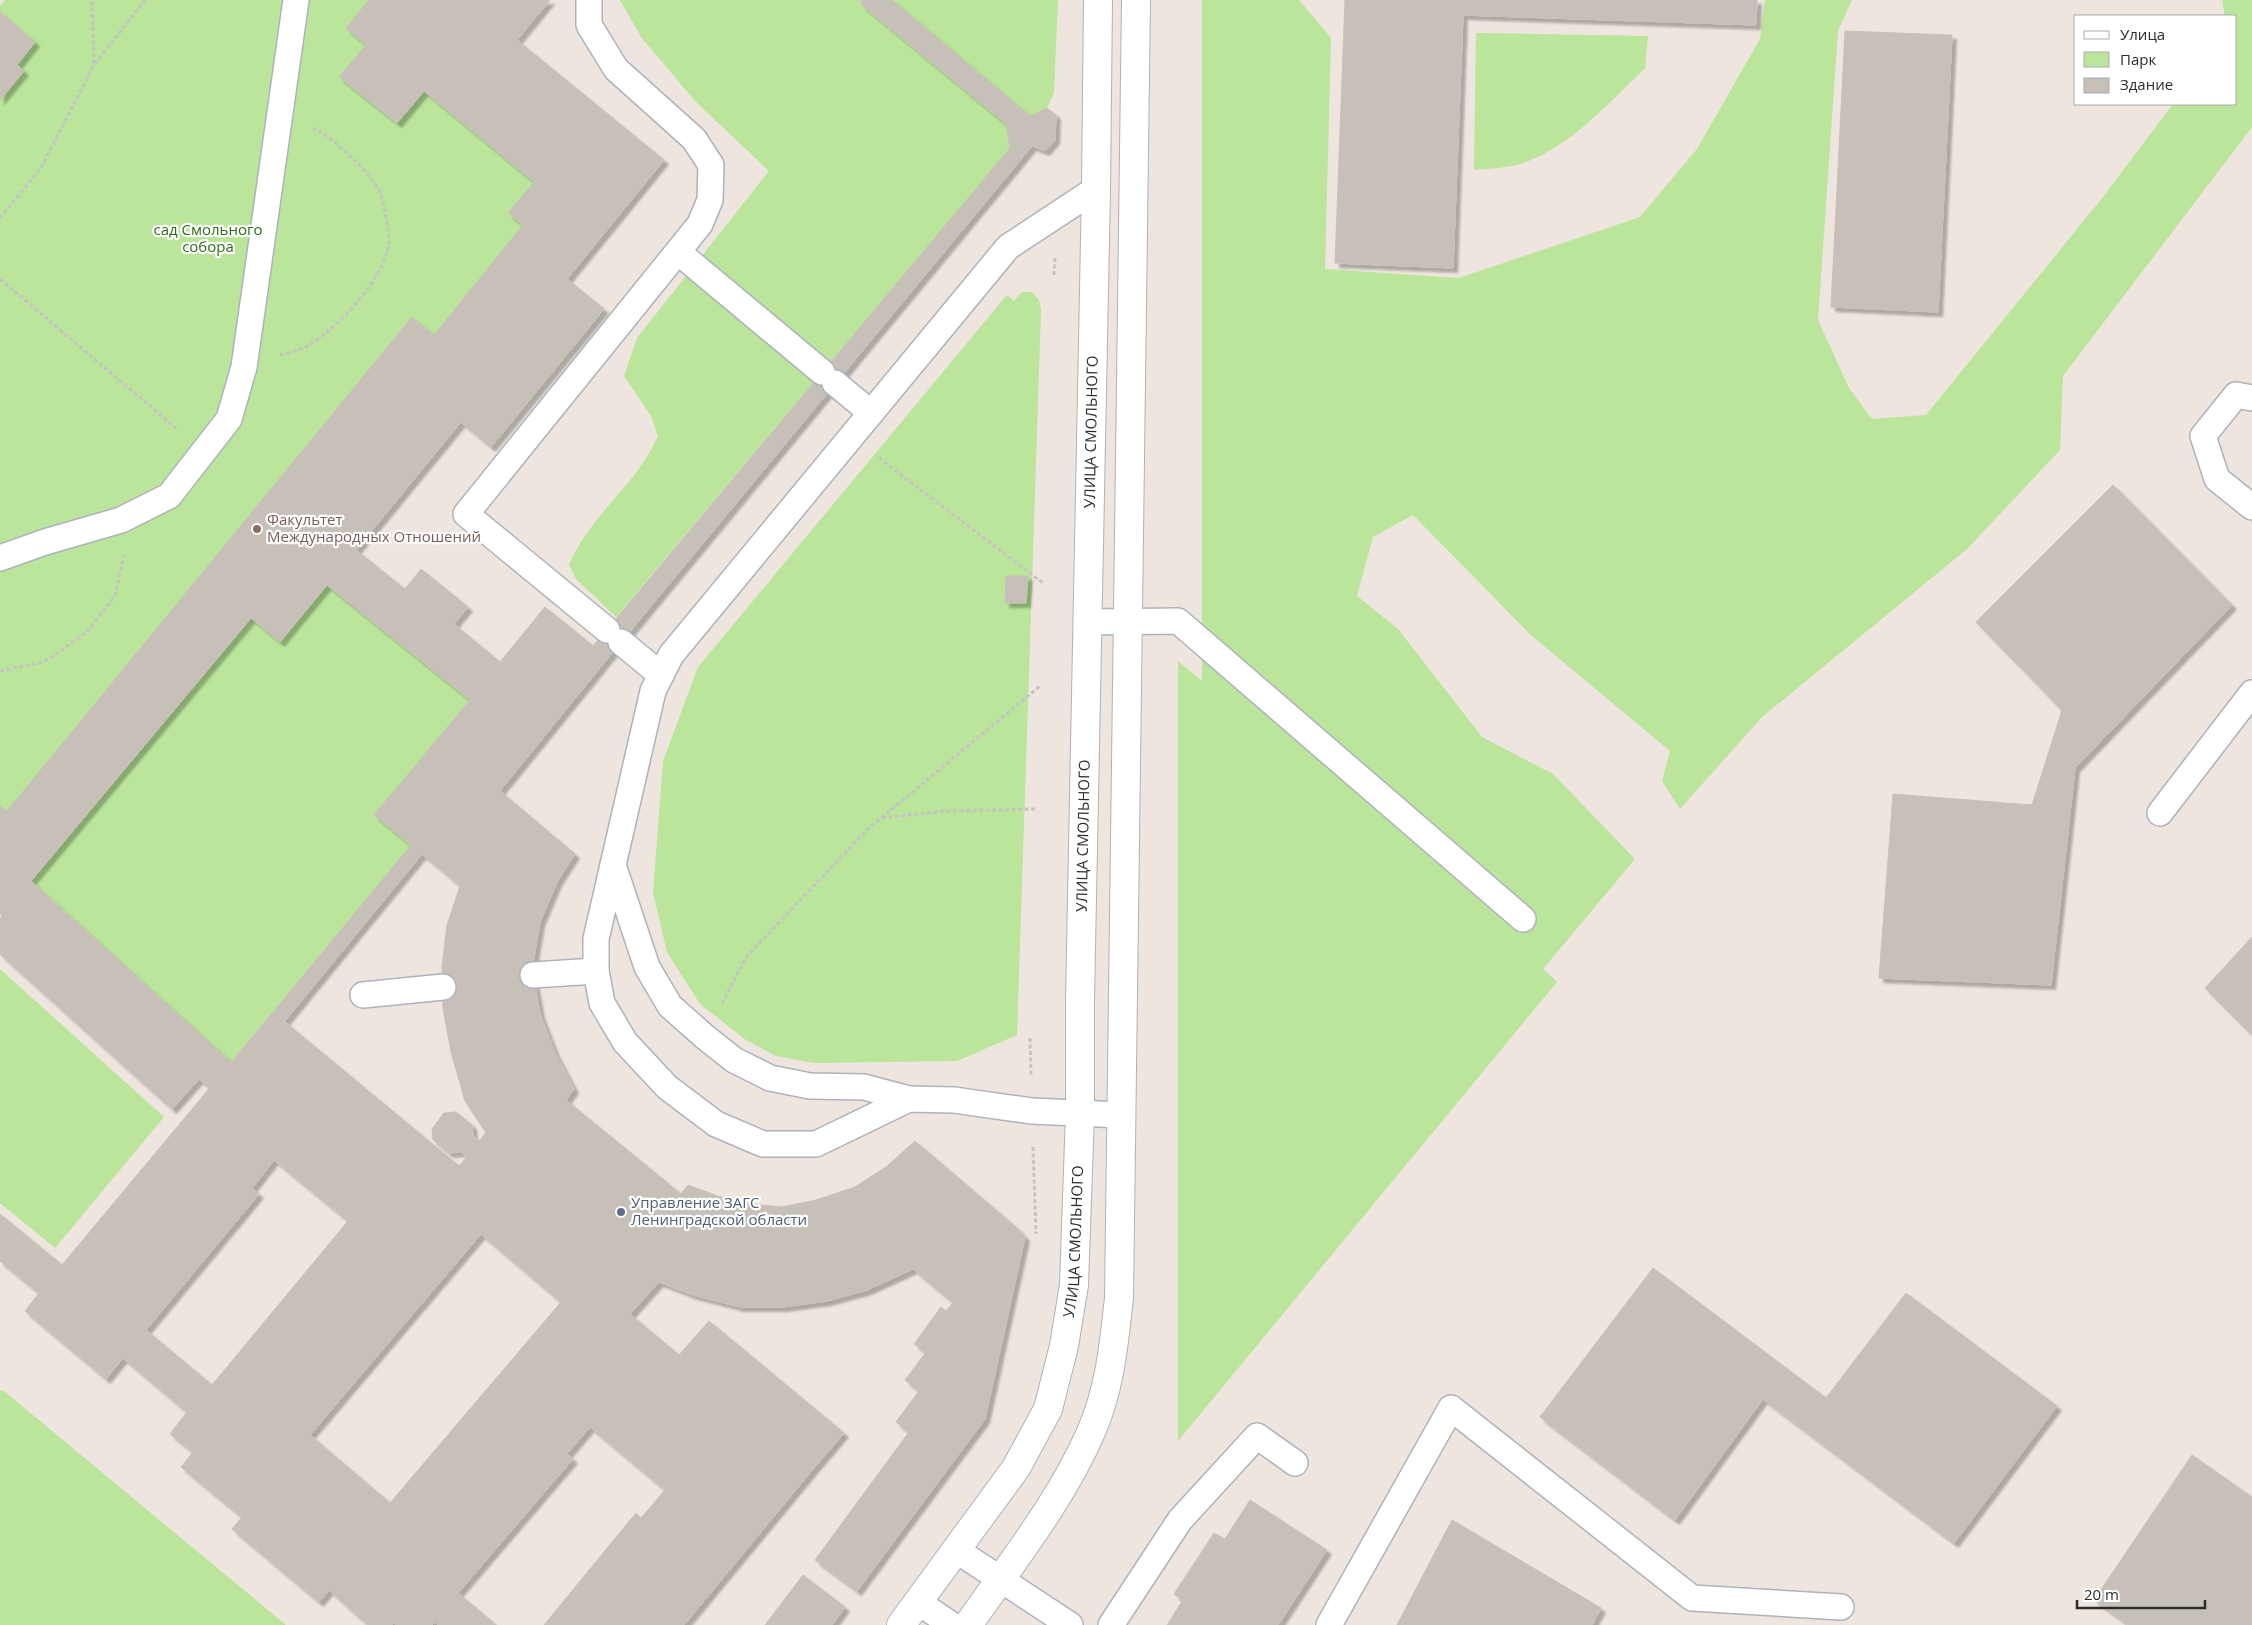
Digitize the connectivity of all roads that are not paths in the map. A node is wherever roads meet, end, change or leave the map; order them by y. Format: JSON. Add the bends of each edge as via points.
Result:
{"nodes":[{"id":1,"x":296,"y":0,"type":"edge"},
{"id":2,"x":590,"y":0,"type":"edge"},
{"id":3,"x":1098,"y":0,"type":"edge"},
{"id":4,"x":1136,"y":0,"type":"edge"},
{"id":5,"x":1096,"y":189,"type":"junction"},
{"id":6,"x":678,"y":252,"type":"junction"},
{"id":7,"x":2252,"y":398,"type":"edge"},
{"id":8,"x":871,"y":413,"type":"junction"},
{"id":9,"x":2252,"y":507,"type":"edge"},
{"id":10,"x":0,"y":558,"type":"edge"},
{"id":11,"x":1088,"y":622,"type":"junction"},
{"id":12,"x":1128,"y":622,"type":"junction"},
{"id":13,"x":661,"y":676,"type":"junction"},
{"id":14,"x":2252,"y":693,"type":"edge"},
{"id":15,"x":2160,"y":813,"type":"dead end"},
{"id":16,"x":613,"y":865,"type":"junction"},
{"id":17,"x":1523,"y":918,"type":"dead end"},
{"id":18,"x":596,"y":971,"type":"junction"},
{"id":19,"x":533,"y":975,"type":"dead end"},
{"id":20,"x":443,"y":987,"type":"dead end"},
{"id":21,"x":363,"y":995,"type":"dead end"},
{"id":22,"x":909,"y":1099,"type":"junction"},
{"id":23,"x":1080,"y":1113,"type":"junction"},
{"id":24,"x":1121,"y":1114,"type":"junction"},
{"id":25,"x":1295,"y":1463,"type":"dead end"},
{"id":26,"x":956,"y":1550,"type":"junction"},
{"id":27,"x":1000,"y":1579,"type":"junction"},
{"id":28,"x":918,"y":1602,"type":"junction"},
{"id":29,"x":1841,"y":1607,"type":"dead end"},
{"id":30,"x":901,"y":1625,"type":"edge"},
{"id":31,"x":952,"y":1625,"type":"edge"},
{"id":32,"x":968,"y":1625,"type":"edge"},
{"id":33,"x":1070,"y":1625,"type":"edge"},
{"id":34,"x":1110,"y":1625,"type":"edge"},
{"id":35,"x":1329,"y":1625,"type":"edge"}],
"edges":[{"from":1,"to":10,"type":"lane","via":[[244,367],[229,420],[169,496],[122,520]]},
{"from":2,"to":6,"type":"lane","via":[[589,25],[616,69],[694,139],[711,165],[710,200],[700,224]]},
{"from":3,"to":5,"type":"street","name":"УЛИЦА СМОЛЬНОГО"},
{"from":4,"to":12,"type":"street"},
{"from":5,"to":8,"type":"lane","via":[[1008,247]]},
{"from":5,"to":11,"type":"street","name":"УЛИЦА СМОЛЬНОГО"},
{"from":6,"to":8,"type":"lane"},
{"from":6,"to":13,"type":"lane","via":[[466,514]]},
{"from":7,"to":9,"type":"lane","via":[[2236,395],[2203,436],[2217,479]]},
{"from":8,"to":13,"type":"lane","via":[[671,655]]},
{"from":11,"to":12,"type":"lane"},
{"from":11,"to":23,"type":"street","name":"УЛИЦА СМОЛЬНОГО"},
{"from":12,"to":17,"type":"lane","via":[[1178,621]]},
{"from":12,"to":24,"type":"street"},
{"from":13,"to":16,"type":"lane","via":[[653,691]]},
{"from":14,"to":15,"type":"lane"},
{"from":16,"to":18,"type":"lane","via":[[596,939]]},
{"from":16,"to":22,"type":"lane","via":[[647,967],[670,1006],[734,1060],[770,1078],[810,1086],[864,1087]]},
{"from":18,"to":19,"type":"lane"},
{"from":18,"to":22,"type":"lane","via":[[602,1003],[625,1042],[668,1087],[716,1124],[762,1144],[816,1144]]},
{"from":20,"to":21,"type":"lane"},
{"from":22,"to":23,"type":"lane","via":[[954,1100],[1032,1111]]},
{"from":23,"to":24,"type":"lane"},
{"from":23,"to":26,"type":"street","name":"УЛИЦА СМОЛЬНОГО","via":[[1074,1285],[1064,1346],[1048,1410],[1016,1468]]},
{"from":24,"to":27,"type":"street","via":[[1119,1298],[1112,1365],[1092,1432],[1057,1496]]},
{"from":25,"to":34,"type":"lane","via":[[1257,1436],[1180,1520]]},
{"from":26,"to":27,"type":"lane"},
{"from":26,"to":28,"type":"street","name":"УЛИЦА СМОЛЬНОГО"},
{"from":27,"to":32,"type":"street"},
{"from":27,"to":33,"type":"lane"},
{"from":28,"to":30,"type":"street","name":"УЛИЦА СМОЛЬНОГО"},
{"from":28,"to":31,"type":"lane"},
{"from":29,"to":35,"type":"lane","via":[[1692,1598],[1451,1408]]}]}
